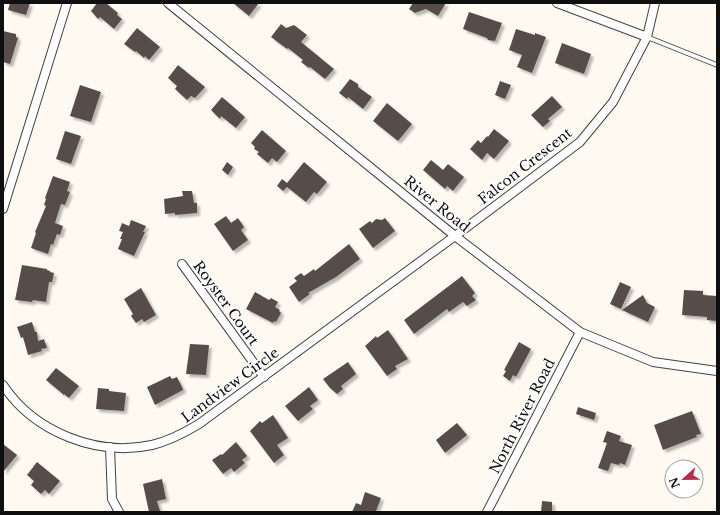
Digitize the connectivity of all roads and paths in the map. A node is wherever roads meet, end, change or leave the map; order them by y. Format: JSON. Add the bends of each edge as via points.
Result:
{"nodes":[{"id":1,"x":67,"y":3,"type":"edge"},
{"id":2,"x":168,"y":3,"type":"edge"},
{"id":3,"x":557,"y":3,"type":"edge"},
{"id":4,"x":655,"y":3,"type":"edge"},
{"id":5,"x":647,"y":37,"type":"junction"},
{"id":6,"x":717,"y":65,"type":"edge"},
{"id":7,"x":3,"y":209,"type":"edge"},
{"id":8,"x":455,"y":236,"type":"junction"},
{"id":9,"x":182,"y":264,"type":"dead end"},
{"id":10,"x":580,"y":332,"type":"junction"},
{"id":11,"x":717,"y":371,"type":"edge"},
{"id":12,"x":264,"y":377,"type":"junction"},
{"id":13,"x":3,"y":385,"type":"edge"},
{"id":14,"x":110,"y":447,"type":"junction"},
{"id":15,"x":119,"y":512,"type":"edge"},
{"id":16,"x":487,"y":512,"type":"edge"}],
"edges":[{"from":1,"to":7,"type":"street"},
{"from":2,"to":8,"type":"street","name":"River Road"},
{"from":3,"to":5,"type":"street"},
{"from":4,"to":5,"type":"street","name":"Falcon Crescent"},
{"from":5,"to":6,"type":"lane"},
{"from":5,"to":8,"type":"street","name":"Falcon Crescent","via":[[613,102],[580,142]]},
{"from":8,"to":10,"type":"street","name":"River Road"},
{"from":8,"to":12,"type":"street","name":"Landview Circle"},
{"from":9,"to":12,"type":"street","name":"Royster Court"},
{"from":10,"to":11,"type":"street","name":"River Road","via":[[653,362]]},
{"from":10,"to":16,"type":"street","name":"North River Road"},
{"from":12,"to":14,"type":"street","name":"Landview Circle","via":[[184,433],[151,445],[131,448]]},
{"from":13,"to":14,"type":"street","name":"Landview Circle","via":[[20,405],[55,431],[75,440]]},
{"from":14,"to":15,"type":"street","via":[[112,499]]}]}
